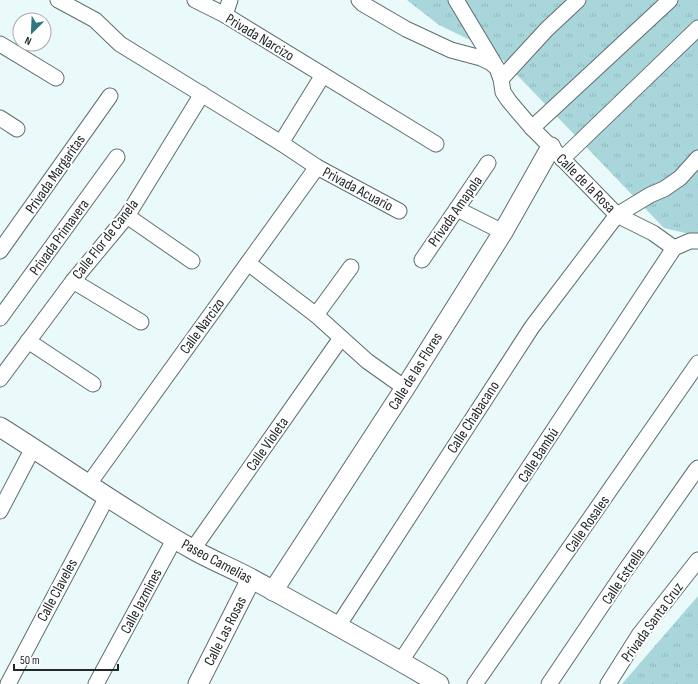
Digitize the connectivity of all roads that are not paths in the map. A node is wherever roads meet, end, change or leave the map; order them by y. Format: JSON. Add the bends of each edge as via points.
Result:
{"nodes":[{"id":1,"x":58,"y":0,"type":"edge"},
{"id":2,"x":195,"y":0,"type":"edge"},
{"id":3,"x":230,"y":0,"type":"edge"},
{"id":4,"x":359,"y":0,"type":"edge"},
{"id":5,"x":456,"y":0,"type":"edge"},
{"id":6,"x":670,"y":0,"type":"edge"},
{"id":7,"x":572,"y":2,"type":"edge"},
{"id":8,"x":225,"y":15,"type":"junction"},
{"id":9,"x":698,"y":28,"type":"edge"},
{"id":10,"x":0,"y":44,"type":"edge"},
{"id":11,"x":499,"y":74,"type":"junction"},
{"id":12,"x":323,"y":75,"type":"junction"},
{"id":13,"x":56,"y":78,"type":"dead end"},
{"id":14,"x":202,"y":94,"type":"junction"},
{"id":15,"x":110,"y":96,"type":"dead end"},
{"id":16,"x":0,"y":118,"type":"edge"},
{"id":17,"x":532,"y":128,"type":"junction"},
{"id":18,"x":17,"y":129,"type":"dead end"},
{"id":19,"x":281,"y":143,"type":"junction"},
{"id":20,"x":436,"y":144,"type":"dead end"},
{"id":21,"x":556,"y":153,"type":"junction"},
{"id":22,"x":117,"y":157,"type":"dead end"},
{"id":23,"x":698,"y":158,"type":"edge"},
{"id":24,"x":488,"y":163,"type":"dead end"},
{"id":25,"x":317,"y":167,"type":"junction"},
{"id":26,"x":457,"y":209,"type":"junction"},
{"id":27,"x":399,"y":212,"type":"dead end"},
{"id":28,"x":617,"y":214,"type":"junction"},
{"id":29,"x":127,"y":216,"type":"junction"},
{"id":30,"x":503,"y":232,"type":"junction"},
{"id":31,"x":698,"y":241,"type":"edge"},
{"id":32,"x":674,"y":248,"type":"junction"},
{"id":33,"x":0,"y":251,"type":"edge"},
{"id":34,"x":422,"y":260,"type":"dead end"},
{"id":35,"x":192,"y":261,"type":"dead end"},
{"id":36,"x":248,"y":263,"type":"junction"},
{"id":37,"x":351,"y":267,"type":"dead end"},
{"id":38,"x":73,"y":281,"type":"junction"},
{"id":39,"x":316,"y":315,"type":"junction"},
{"id":40,"x":0,"y":318,"type":"edge"},
{"id":41,"x":141,"y":322,"type":"dead end"},
{"id":42,"x":341,"y":338,"type":"junction"},
{"id":43,"x":28,"y":341,"type":"junction"},
{"id":44,"x":698,"y":364,"type":"edge"},
{"id":45,"x":0,"y":379,"type":"edge"},
{"id":46,"x":92,"y":384,"type":"dead end"},
{"id":47,"x":405,"y":388,"type":"junction"},
{"id":48,"x":0,"y":427,"type":"edge"},
{"id":49,"x":33,"y":448,"type":"junction"},
{"id":50,"x":698,"y":468,"type":"edge"},
{"id":51,"x":88,"y":485,"type":"junction"},
{"id":52,"x":107,"y":497,"type":"junction"},
{"id":53,"x":0,"y":511,"type":"edge"},
{"id":54,"x":175,"y":538,"type":"junction"},
{"id":55,"x":193,"y":549,"type":"junction"},
{"id":56,"x":698,"y":560,"type":"edge"},
{"id":57,"x":251,"y":579,"type":"junction"},
{"id":58,"x":273,"y":592,"type":"junction"},
{"id":59,"x":338,"y":626,"type":"junction"},
{"id":60,"x":401,"y":662,"type":"junction"},
{"id":61,"x":8,"y":684,"type":"edge"},
{"id":62,"x":96,"y":684,"type":"edge"},
{"id":63,"x":198,"y":684,"type":"edge"},
{"id":64,"x":439,"y":684,"type":"edge"},
{"id":65,"x":475,"y":684,"type":"edge"},
{"id":66,"x":549,"y":684,"type":"edge"},
{"id":67,"x":608,"y":684,"type":"edge"}],
"edges":[{"from":1,"to":14,"type":"street","via":[[95,20],[120,44]]},
{"from":2,"to":8,"type":"street","name":"Privada Narcizo"},
{"from":3,"to":8,"type":"street"},
{"from":4,"to":11,"type":"street","via":[[406,29],[451,50],[491,63]]},
{"from":5,"to":11,"type":"street","name":"Calle de la Rosa"},
{"from":6,"to":17,"type":"street"},
{"from":7,"to":11,"type":"street"},
{"from":8,"to":12,"type":"street","name":"Privada Narcizo"},
{"from":9,"to":21,"type":"street"},
{"from":10,"to":13,"type":"street"},
{"from":11,"to":17,"type":"street","name":"Calle de la Rosa","via":[[503,92]]},
{"from":12,"to":19,"type":"street"},
{"from":12,"to":20,"type":"street","name":"Privada Narcizo"},
{"from":14,"to":19,"type":"street"},
{"from":14,"to":29,"type":"street","name":"Calle Flor de Canela"},
{"from":15,"to":33,"type":"street","name":"Privada Margaritas"},
{"from":16,"to":18,"type":"street"},
{"from":17,"to":21,"type":"street","name":"Calle de la Rosa"},
{"from":19,"to":25,"type":"street"},
{"from":21,"to":28,"type":"street","name":"Calle de la Rosa"},
{"from":21,"to":30,"type":"street","name":"Calle de las Flores"},
{"from":22,"to":40,"type":"street","name":"Privada Primavera"},
{"from":23,"to":28,"type":"street","via":[[680,178]]},
{"from":24,"to":26,"type":"street","name":"Privada Amapola"},
{"from":25,"to":27,"type":"street","name":"Privada Acuario"},
{"from":25,"to":36,"type":"street","name":"Calle Narcizo"},
{"from":26,"to":30,"type":"street"},
{"from":26,"to":34,"type":"street","name":"Privada Amapola"},
{"from":28,"to":32,"type":"street","name":"Calle de la Rosa","via":[[653,232]]},
{"from":28,"to":59,"type":"street","name":"Calle Chabacano","via":[[532,327]]},
{"from":29,"to":35,"type":"street"},
{"from":29,"to":38,"type":"street","name":"Calle Flor de Canela"},
{"from":30,"to":47,"type":"street","name":"Calle de las Flores"},
{"from":31,"to":32,"type":"street","via":[[690,241]]},
{"from":32,"to":60,"type":"street","name":"Calle Bambú"},
{"from":36,"to":39,"type":"street"},
{"from":36,"to":51,"type":"street","name":"Calle Narcizo"},
{"from":37,"to":39,"type":"street"},
{"from":38,"to":41,"type":"street"},
{"from":38,"to":43,"type":"street","name":"Calle Flor de Canela"},
{"from":39,"to":42,"type":"street"},
{"from":42,"to":47,"type":"street","via":[[367,361]]},
{"from":42,"to":55,"type":"street","name":"Calle Violeta"},
{"from":43,"to":45,"type":"street","name":"Calle Flor de Canela"},
{"from":43,"to":46,"type":"street"},
{"from":44,"to":65,"type":"street","name":"Calle Rosales"},
{"from":47,"to":58,"type":"street","name":"Calle de las Flores"},
{"from":48,"to":49,"type":"street","name":"Paseo Camelias"},
{"from":49,"to":51,"type":"street","name":"Paseo Camelias"},
{"from":49,"to":53,"type":"street"},
{"from":50,"to":66,"type":"street","name":"Calle Estrella"},
{"from":51,"to":52,"type":"street","name":"Paseo Camelias"},
{"from":52,"to":54,"type":"street","name":"Paseo Camelias"},
{"from":52,"to":61,"type":"street","name":"Calle Claveles"},
{"from":54,"to":55,"type":"street","name":"Paseo Camelias"},
{"from":54,"to":62,"type":"street","name":"Calle Jazmines"},
{"from":55,"to":57,"type":"street","name":"Paseo Camelias"},
{"from":56,"to":67,"type":"street","name":"Privada Santa Cruz","via":[[639,635]]},
{"from":57,"to":58,"type":"street","name":"Paseo Camelias"},
{"from":57,"to":63,"type":"street","name":"Calle Las Rosas"},
{"from":58,"to":59,"type":"street","name":"Paseo Camelias"},
{"from":59,"to":60,"type":"street","name":"Paseo Camelias"},
{"from":60,"to":64,"type":"street","name":"Paseo Camelias"}]}
